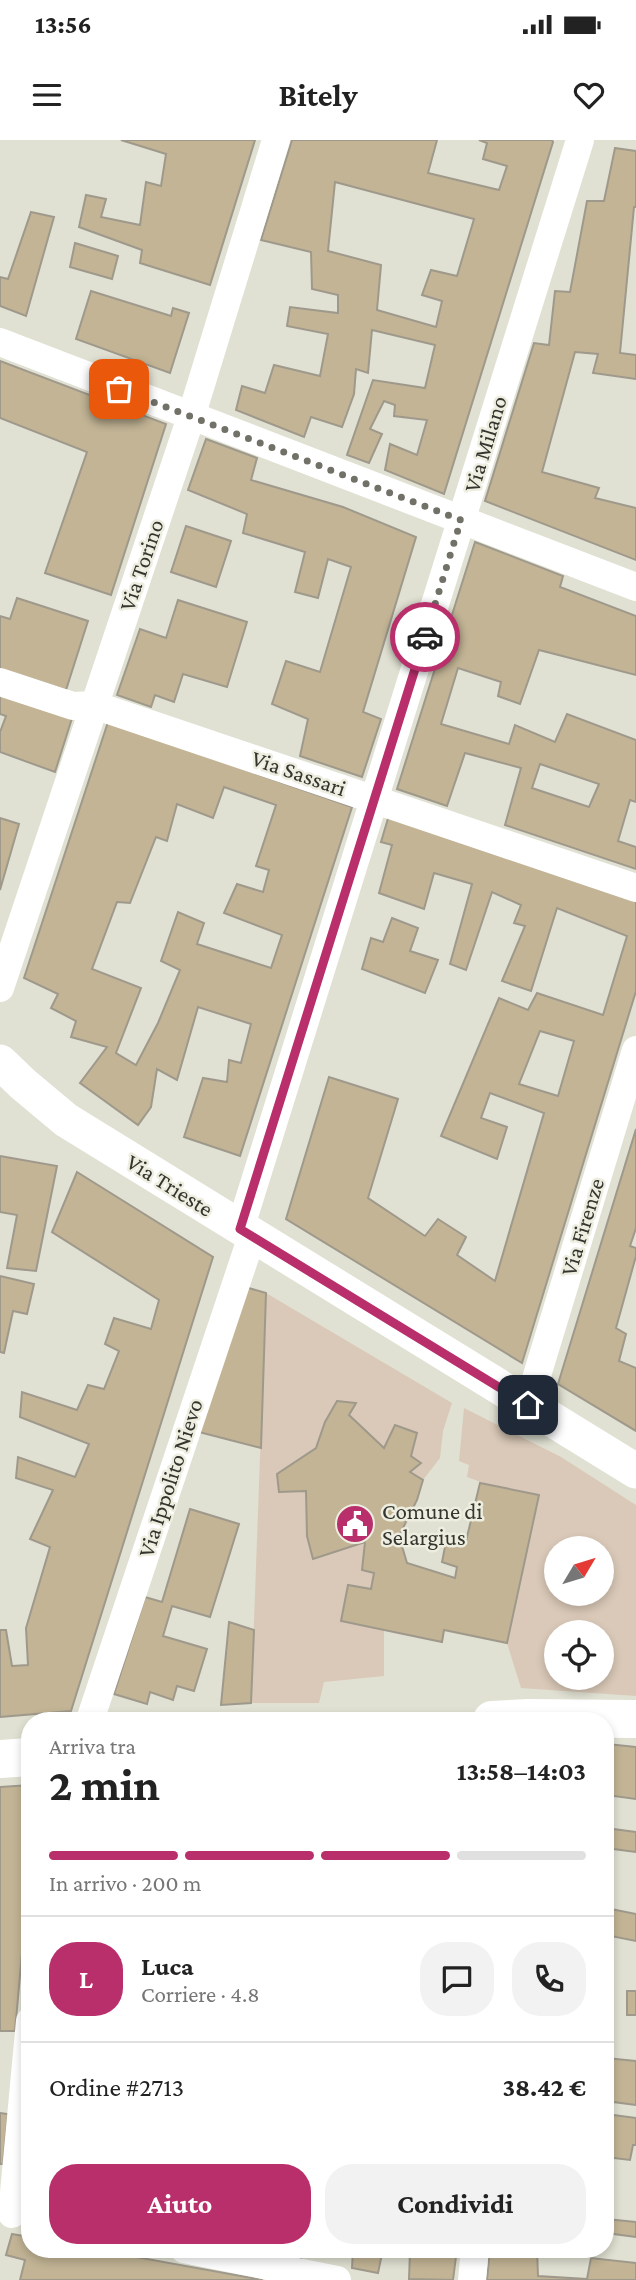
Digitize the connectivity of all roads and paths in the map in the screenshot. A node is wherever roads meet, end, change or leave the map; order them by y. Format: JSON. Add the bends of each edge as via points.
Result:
{"nodes":[{"id":1,"x":276,"y":140,"type":"edge"},
{"id":2,"x":580,"y":140,"type":"edge"},
{"id":3,"x":0,"y":342,"type":"edge"},
{"id":4,"x":191,"y":417,"type":"junction"},
{"id":5,"x":461,"y":520,"type":"junction"},
{"id":6,"x":636,"y":587,"type":"edge"},
{"id":7,"x":0,"y":682,"type":"edge"},
{"id":8,"x":94,"y":705,"type":"junction"},
{"id":9,"x":375,"y":799,"type":"junction"},
{"id":10,"x":636,"y":888,"type":"edge"},
{"id":11,"x":0,"y":988,"type":"edge"},
{"id":12,"x":636,"y":1050,"type":"edge"},
{"id":13,"x":0,"y":1062,"type":"edge"},
{"id":14,"x":246,"y":1232,"type":"junction"},
{"id":15,"x":528,"y":1405,"type":"junction"},
{"id":16,"x":636,"y":1471,"type":"edge"},
{"id":17,"x":93,"y":1712,"type":"edge"},
{"id":18,"x":614,"y":1718,"type":"edge"},
{"id":19,"x":636,"y":1718,"type":"edge"},
{"id":20,"x":21,"y":1758,"type":"edge"},
{"id":21,"x":0,"y":1759,"type":"edge"},
{"id":22,"x":21,"y":2130,"type":"edge"},
{"id":23,"x":14,"y":2214,"type":"edge"},
{"id":24,"x":228,"y":2258,"type":"edge"},
{"id":25,"x":474,"y":2258,"type":"edge"},
{"id":26,"x":337,"y":2280,"type":"edge"},
{"id":27,"x":472,"y":2280,"type":"edge"}],
"edges":[{"from":1,"to":4,"type":"street","name":"Via Torino"},
{"from":2,"to":5,"type":"street","name":"Via Milano"},
{"from":3,"to":4,"type":"street"},
{"from":4,"to":5,"type":"street"},
{"from":4,"to":8,"type":"street","name":"Via Torino"},
{"from":5,"to":6,"type":"street"},
{"from":5,"to":9,"type":"street","name":"Via Milano"},
{"from":7,"to":8,"type":"street","name":"Via Sassari","via":[[73,706]]},
{"from":8,"to":9,"type":"street","name":"Via Sassari"},
{"from":8,"to":11,"type":"street","name":"Via Torino"},
{"from":9,"to":10,"type":"street","name":"Via Sassari"},
{"from":9,"to":14,"type":"street","name":"Via Milano"},
{"from":12,"to":15,"type":"street","name":"Via Firenze"},
{"from":13,"to":14,"type":"street","name":"Via Trieste","via":[[66,1120]]},
{"from":14,"to":15,"type":"street","name":"Via Trieste"},
{"from":14,"to":17,"type":"street","name":"Via Ippolito Nievo"},
{"from":15,"to":16,"type":"street","name":"Via Trieste"},
{"from":18,"to":19,"type":"main road"},
{"from":20,"to":21,"type":"main road"},
{"from":22,"to":23,"type":"street"},
{"from":24,"to":26,"type":"street"},
{"from":25,"to":27,"type":"street"}]}
